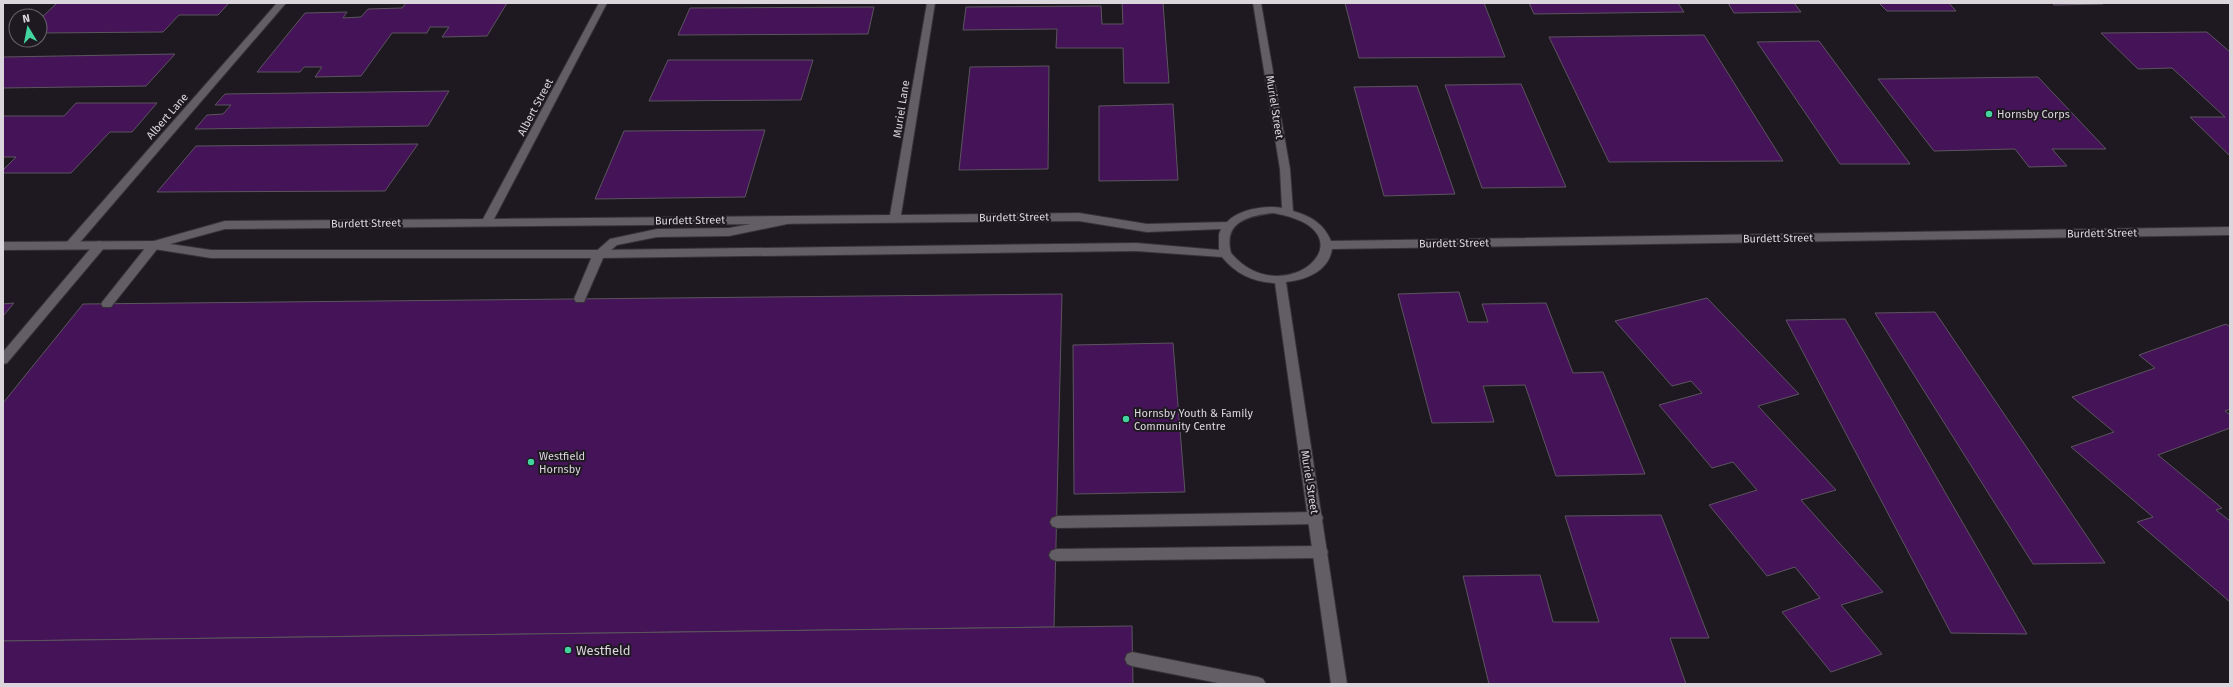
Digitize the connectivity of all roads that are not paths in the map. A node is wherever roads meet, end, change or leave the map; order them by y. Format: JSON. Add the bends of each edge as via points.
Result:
{"nodes":[{"id":1,"x":282,"y":3,"type":"edge"},
{"id":2,"x":603,"y":3,"type":"edge"},
{"id":3,"x":931,"y":3,"type":"edge"},
{"id":4,"x":1258,"y":3,"type":"edge"},
{"id":5,"x":1288,"y":212,"type":"junction"},
{"id":6,"x":895,"y":218,"type":"junction"},
{"id":7,"x":796,"y":219,"type":"junction"},
{"id":8,"x":487,"y":222,"type":"junction"},
{"id":9,"x":1229,"y":224,"type":"junction"},
{"id":10,"x":2230,"y":231,"type":"edge"},
{"id":11,"x":71,"y":245,"type":"junction"},
{"id":12,"x":100,"y":245,"type":"junction"},
{"id":13,"x":154,"y":245,"type":"junction"},
{"id":14,"x":3,"y":246,"type":"edge"},
{"id":15,"x":1327,"y":246,"type":"junction"},
{"id":16,"x":599,"y":254,"type":"junction"},
{"id":17,"x":1225,"y":254,"type":"junction"},
{"id":18,"x":1280,"y":279,"type":"junction"},
{"id":19,"x":580,"y":299,"type":"dead end"},
{"id":20,"x":107,"y":304,"type":"dead end"},
{"id":21,"x":3,"y":360,"type":"edge"},
{"id":22,"x":1316,"y":518,"type":"junction"},
{"id":23,"x":1057,"y":522,"type":"dead end"},
{"id":24,"x":1321,"y":552,"type":"junction"},
{"id":25,"x":1056,"y":555,"type":"dead end"},
{"id":26,"x":1132,"y":659,"type":"dead end"},
{"id":27,"x":1258,"y":684,"type":"edge"},
{"id":28,"x":1339,"y":684,"type":"edge"}],
"edges":[{"from":1,"to":11,"type":"street","name":"Albert Lane"},
{"from":2,"to":8,"type":"street","name":"Albert Street"},
{"from":3,"to":6,"type":"street","name":"Muriel Lane"},
{"from":4,"to":5,"type":"street","name":"Muriel Street","via":[[1285,169]]},
{"from":5,"to":9,"type":"street","via":[[1255,212],[1240,216]]},
{"from":5,"to":15,"type":"street","via":[[1315,225]]},
{"from":6,"to":7,"type":"street","name":"Burdett Street"},
{"from":6,"to":9,"type":"street","name":"Burdett Street","via":[[1079,217],[1147,228]]},
{"from":7,"to":8,"type":"street","name":"Burdett Street"},
{"from":7,"to":16,"type":"street","via":[[729,232],[657,233],[614,242]]},
{"from":8,"to":13,"type":"street","name":"Burdett Street","via":[[225,224]]},
{"from":9,"to":17,"type":"street","via":[[1223,236]]},
{"from":10,"to":15,"type":"street","name":"Burdett Street"},
{"from":11,"to":12,"type":"street","name":"Burdett Street"},
{"from":11,"to":14,"type":"street","name":"Burdett Street"},
{"from":12,"to":13,"type":"street","name":"Burdett Street"},
{"from":12,"to":21,"type":"street"},
{"from":13,"to":16,"type":"street","name":"Burdett Street","via":[[211,254]]},
{"from":13,"to":20,"type":"street"},
{"from":15,"to":18,"type":"street","via":[[1326,256],[1319,265],[1296,277]]},
{"from":16,"to":17,"type":"street","name":"Burdett Street","via":[[1136,247]]},
{"from":16,"to":19,"type":"street"},
{"from":17,"to":18,"type":"street","via":[[1236,266],[1249,274]]},
{"from":18,"to":22,"type":"street","name":"Muriel Street"},
{"from":22,"to":23,"type":"street"},
{"from":22,"to":24,"type":"street","name":"Muriel Street"},
{"from":24,"to":25,"type":"street"},
{"from":24,"to":28,"type":"street","name":"Muriel Street"},
{"from":26,"to":27,"type":"street"}]}
